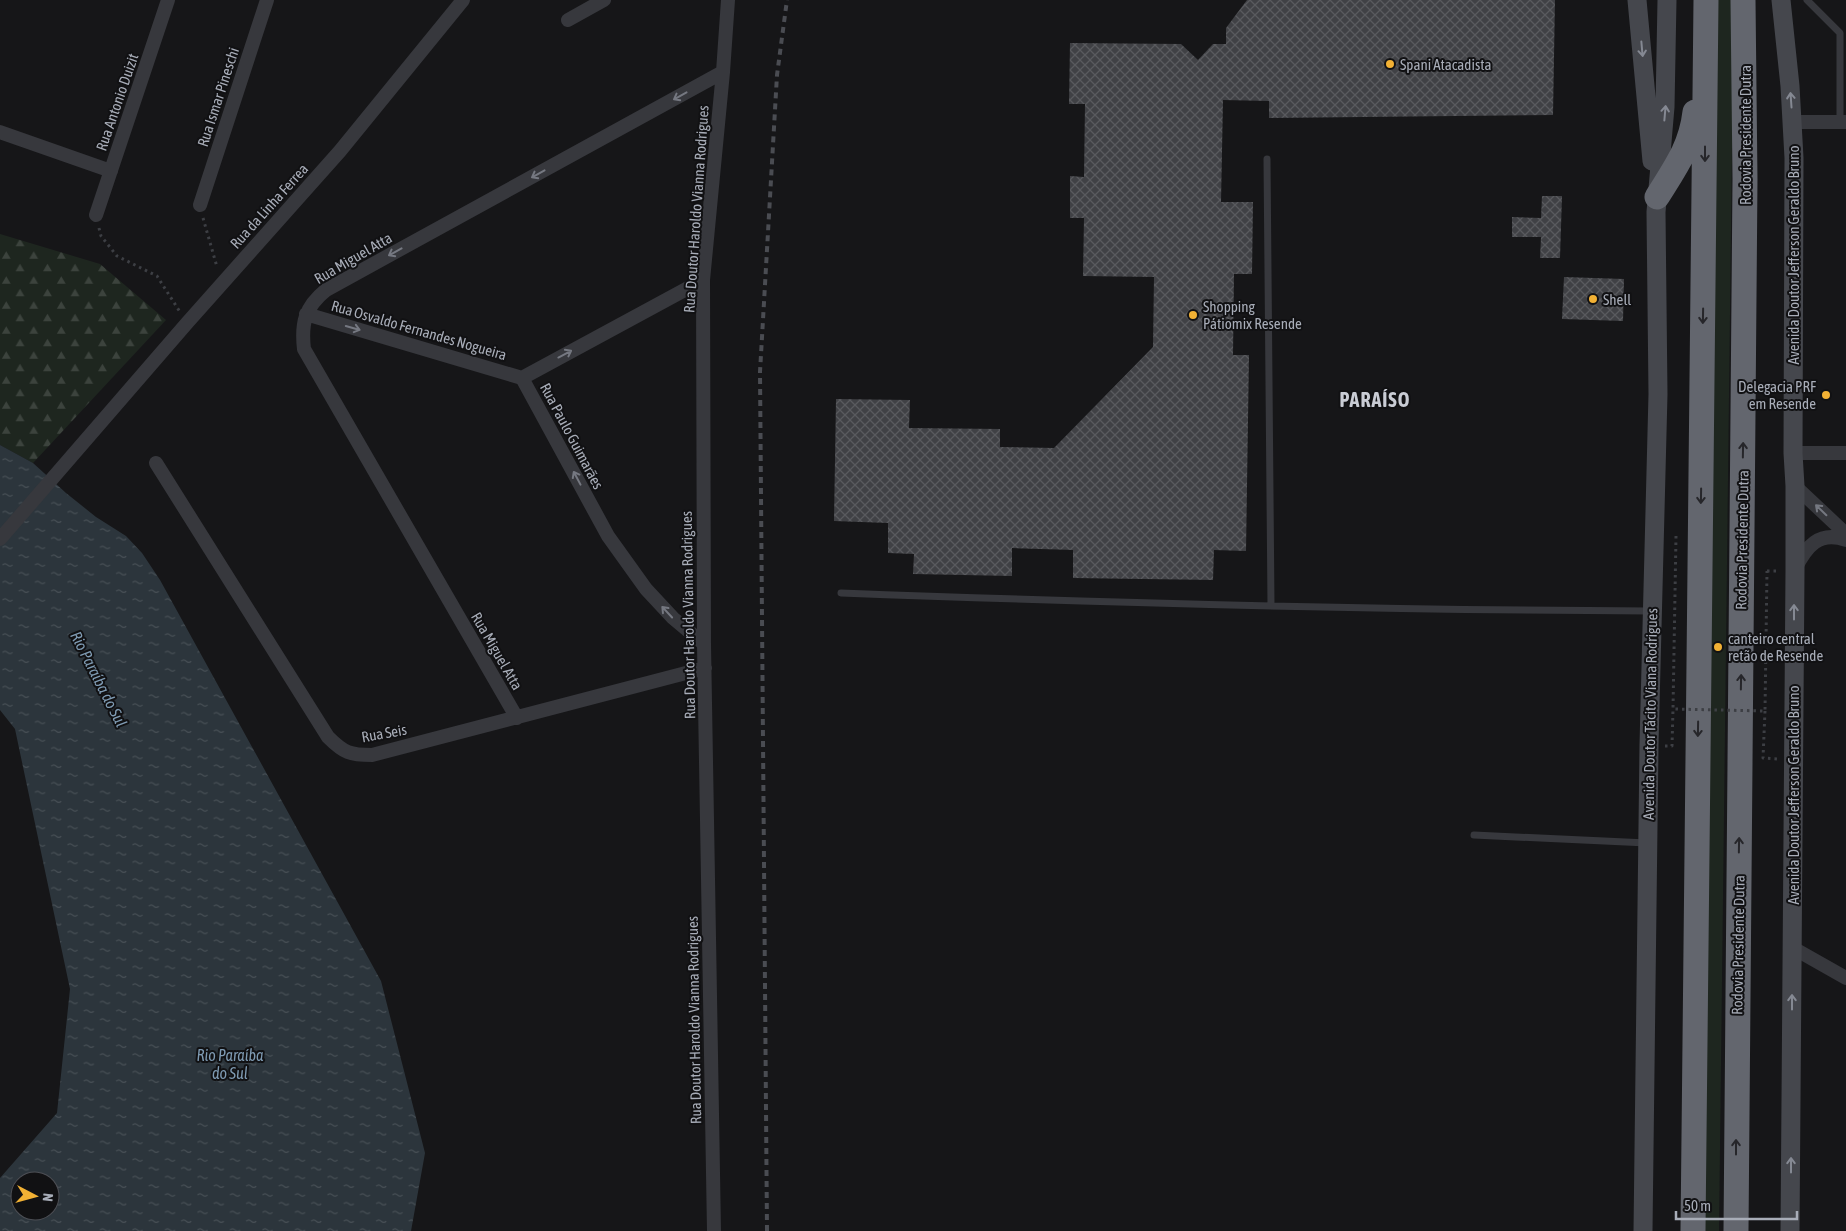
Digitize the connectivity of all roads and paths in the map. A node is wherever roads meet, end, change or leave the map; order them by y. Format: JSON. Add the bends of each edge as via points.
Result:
{"nodes":[{"id":1,"x":267,"y":0,"type":"edge"},
{"id":2,"x":463,"y":0,"type":"edge"},
{"id":3,"x":604,"y":0,"type":"edge"},
{"id":4,"x":728,"y":0,"type":"edge"},
{"id":5,"x":1638,"y":0,"type":"edge"},
{"id":6,"x":1667,"y":0,"type":"edge"},
{"id":7,"x":1706,"y":0,"type":"edge"},
{"id":8,"x":1743,"y":0,"type":"edge"},
{"id":9,"x":1757,"y":0,"type":"edge"},
{"id":10,"x":1781,"y":0,"type":"edge"},
{"id":11,"x":1808,"y":0,"type":"edge"},
{"id":12,"x":163,"y":1,"type":"edge"},
{"id":13,"x":568,"y":20,"type":"dead end"},
{"id":14,"x":1843,"y":33,"type":"edge"},
{"id":15,"x":723,"y":72,"type":"junction"},
{"id":16,"x":1792,"y":122,"type":"junction"},
{"id":17,"x":1843,"y":122,"type":"edge"},
{"id":18,"x":0,"y":132,"type":"edge"},
{"id":19,"x":1267,"y":159,"type":"dead end"},
{"id":20,"x":111,"y":171,"type":"junction"},
{"id":21,"x":1745,"y":179,"type":"junction"},
{"id":22,"x":1657,"y":197,"type":"junction"},
{"id":23,"x":200,"y":205,"type":"joint"},
{"id":24,"x":96,"y":215,"type":"joint"},
{"id":25,"x":703,"y":280,"type":"junction"},
{"id":26,"x":222,"y":284,"type":"junction"},
{"id":27,"x":306,"y":314,"type":"junction"},
{"id":28,"x":187,"y":323,"type":"junction"},
{"id":29,"x":522,"y":378,"type":"junction"},
{"id":30,"x":1793,"y":453,"type":"junction"},
{"id":31,"x":1846,"y":453,"type":"edge"},
{"id":32,"x":156,"y":463,"type":"dead end"},
{"id":33,"x":1795,"y":486,"type":"junction"},
{"id":34,"x":1846,"y":534,"type":"edge"},
{"id":35,"x":1676,"y":536,"type":"dead end"},
{"id":36,"x":0,"y":539,"type":"edge"},
{"id":37,"x":1846,"y":540,"type":"edge"},
{"id":38,"x":1795,"y":570,"type":"junction"},
{"id":39,"x":1767,"y":571,"type":"dead end"},
{"id":40,"x":841,"y":594,"type":"dead end"},
{"id":41,"x":1271,"y":606,"type":"junction"},
{"id":42,"x":1653,"y":612,"type":"junction"},
{"id":43,"x":704,"y":644,"type":"junction"},
{"id":44,"x":705,"y":668,"type":"junction"},
{"id":45,"x":1765,"y":711,"type":"junction"},
{"id":46,"x":517,"y":718,"type":"junction"},
{"id":47,"x":1793,"y":760,"type":"junction"},
{"id":48,"x":1474,"y":836,"type":"dead end"},
{"id":49,"x":1647,"y":843,"type":"junction"},
{"id":50,"x":1793,"y":948,"type":"junction"},
{"id":51,"x":1846,"y":978,"type":"edge"},
{"id":52,"x":714,"y":1231,"type":"edge"},
{"id":53,"x":1643,"y":1231,"type":"edge"},
{"id":54,"x":1693,"y":1231,"type":"edge"},
{"id":55,"x":1736,"y":1231,"type":"edge"},
{"id":56,"x":1790,"y":1231,"type":"edge"}],
"edges":[{"from":1,"to":23,"type":"street","name":"Rua Ismar Pineschi"},
{"from":2,"to":26,"type":"street","name":"Rua da Linha Ferrea","via":[[340,152]]},
{"from":3,"to":13,"type":"street"},
{"from":4,"to":15,"type":"street","name":"Rua Doutor Haroldo Vianna Rodrigues"},
{"from":5,"to":22,"type":"main road","name":"Avenida Doutor Tácito Viana Rodrigues","one_way":true},
{"from":22,"to":6,"type":"main road","name":"Avenida Doutor Tácito Viana Rodrigues","one_way":true,"via":[[1665,107]]},
{"from":7,"to":22,"type":"highway","via":[[1692,132],[1686,149]]},
{"from":7,"to":54,"type":"highway","one_way":true},
{"from":8,"to":21,"type":"highway","name":"Rodovia Presidente Dutra"},
{"from":9,"to":21,"type":"highway"},
{"from":16,"to":10,"type":"main road","name":"Avenida Doutor Jefferson Geraldo Bruno","one_way":true},
{"from":11,"to":14,"type":"lane"},
{"from":12,"to":20,"type":"street","name":"Rua Antonio Duizit"},
{"from":14,"to":17,"type":"lane"},
{"from":15,"to":25,"type":"street","name":"Rua Doutor Haroldo Vianna Rodrigues"},
{"from":15,"to":27,"type":"street","name":"Rua Miguel Atta","one_way":true,"via":[[326,290],[316,298]]},
{"from":16,"to":17,"type":"street"},
{"from":16,"to":30,"type":"main road","name":"Avenida Doutor Jefferson Geraldo Bruno"},
{"from":18,"to":20,"type":"street"},
{"from":19,"to":41,"type":"lane"},
{"from":20,"to":24,"type":"street","name":"Rua Antonio Duizit"},
{"from":55,"to":21,"type":"highway","name":"Rodovia Presidente Dutra","one_way":true},
{"from":22,"to":42,"type":"main road","name":"Avenida Doutor Tácito Viana Rodrigues","via":[[1658,394]]},
{"from":23,"to":26,"type":"path"},
{"from":24,"to":28,"type":"path","via":[[100,236],[117,256],[157,276]]},
{"from":29,"to":25,"type":"street","name":"Rua Paulo Guimarães","one_way":true},
{"from":25,"to":43,"type":"street","name":"Rua Doutor Haroldo Vianna Rodrigues"},
{"from":26,"to":28,"type":"street","name":"Rua da Linha Ferrea"},
{"from":27,"to":29,"type":"street","name":"Rua Osvaldo Fernandes Nogueira","one_way":true},
{"from":27,"to":46,"type":"street","name":"Rua Miguel Atta","via":[[302,332],[304,349]]},
{"from":28,"to":36,"type":"street","name":"Rua da Linha Ferrea"},
{"from":43,"to":29,"type":"street","name":"Rua Paulo Guimarães","one_way":true,"via":[[646,589],[608,536]]},
{"from":30,"to":31,"type":"street"},
{"from":30,"to":33,"type":"main road","name":"Avenida Doutor Jefferson Geraldo Bruno"},
{"from":32,"to":46,"type":"street","name":"Rua Seis","via":[[328,737],[341,750],[352,755],[372,755]]},
{"from":34,"to":33,"type":"street","one_way":true},
{"from":33,"to":38,"type":"main road","name":"Avenida Doutor Jefferson Geraldo Bruno"},
{"from":35,"to":45,"type":"path","bridge":true,"via":[[1673,709]]},
{"from":37,"to":38,"type":"street","via":[[1836,536],[1821,538],[1802,555]]},
{"from":47,"to":38,"type":"main road","name":"Avenida Doutor Jefferson Geraldo Bruno","one_way":true},
{"from":39,"to":45,"type":"path","bridge":true},
{"from":40,"to":41,"type":"lane"},
{"from":41,"to":42,"type":"lane"},
{"from":42,"to":49,"type":"main road","name":"Avenida Doutor Tácito Viana Rodrigues"},
{"from":43,"to":44,"type":"street","name":"Rua Doutor Haroldo Vianna Rodrigues"},
{"from":44,"to":46,"type":"street","name":"Rua Seis"},
{"from":44,"to":52,"type":"street","name":"Rua Doutor Haroldo Vianna Rodrigues"},
{"from":45,"to":47,"type":"path","via":[[1763,758]]},
{"from":47,"to":50,"type":"main road","name":"Avenida Doutor Jefferson Geraldo Bruno"},
{"from":48,"to":49,"type":"lane"},
{"from":49,"to":53,"type":"main road","name":"Avenida Doutor Tácito Viana Rodrigues"},
{"from":50,"to":51,"type":"street"},
{"from":56,"to":50,"type":"main road","name":"Avenida Doutor Jefferson Geraldo Bruno","one_way":true}]}
